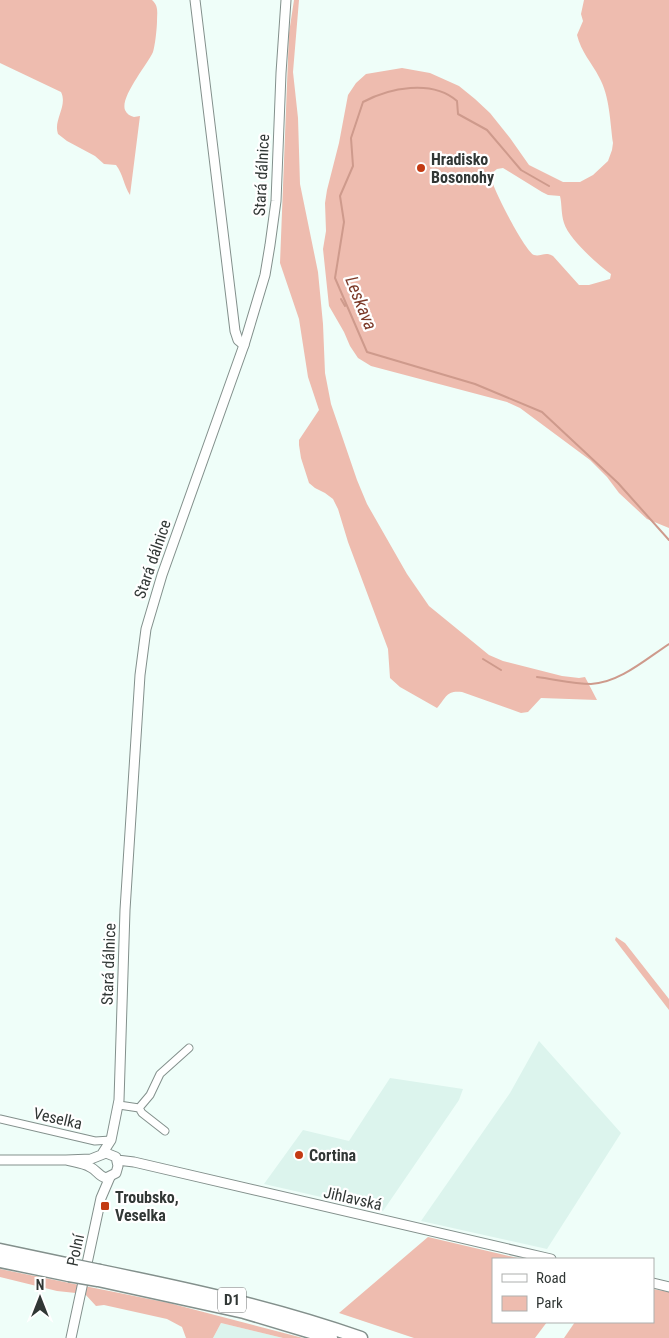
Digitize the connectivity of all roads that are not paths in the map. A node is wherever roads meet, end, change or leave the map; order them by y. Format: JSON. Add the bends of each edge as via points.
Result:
{"nodes":[{"id":1,"x":195,"y":0,"type":"edge"},
{"id":2,"x":286,"y":0,"type":"edge"},
{"id":3,"x":244,"y":345,"type":"junction"},
{"id":4,"x":189,"y":1048,"type":"dead end"},
{"id":5,"x":119,"y":1105,"type":"junction"},
{"id":6,"x":139,"y":1108,"type":"junction"},
{"id":7,"x":0,"y":1119,"type":"edge"},
{"id":8,"x":164,"y":1131,"type":"dead end"},
{"id":9,"x":111,"y":1140,"type":"junction"},
{"id":10,"x":100,"y":1156,"type":"junction"},
{"id":11,"x":115,"y":1158,"type":"junction"},
{"id":12,"x":0,"y":1160,"type":"edge"},
{"id":13,"x":66,"y":1160,"type":"junction"},
{"id":14,"x":148,"y":1166,"type":"junction"},
{"id":15,"x":118,"y":1170,"type":"junction"},
{"id":16,"x":97,"y":1172,"type":"junction"},
{"id":17,"x":110,"y":1177,"type":"junction"},
{"id":18,"x":101,"y":1198,"type":"junction"},
{"id":19,"x":0,"y":1250,"type":"edge"},
{"id":20,"x":547,"y":1258,"type":"edge"},
{"id":21,"x":0,"y":1260,"type":"edge"},
{"id":22,"x":70,"y":1270,"type":"junction"},
{"id":23,"x":99,"y":1275,"type":"junction"},
{"id":24,"x":654,"y":1283,"type":"edge"},
{"id":25,"x":669,"y":1287,"type":"edge"},
{"id":26,"x":71,"y":1338,"type":"edge"},
{"id":27,"x":331,"y":1338,"type":"edge"},
{"id":28,"x":361,"y":1338,"type":"edge"}],
"edges":[{"from":1,"to":3,"type":"main road","via":[[235,331]]},
{"from":2,"to":3,"type":"main road","name":"Stará dálnice","via":[[274,223],[265,275]]},
{"from":3,"to":5,"type":"main road","name":"Stará dálnice","via":[[146,629],[140,675],[125,910]]},
{"from":4,"to":6,"type":"street","via":[[160,1074],[150,1095]]},
{"from":5,"to":6,"type":"street"},
{"from":5,"to":9,"type":"main road","name":"Stará dálnice"},
{"from":6,"to":8,"type":"street"},
{"from":7,"to":9,"type":"street","name":"Veselka","via":[[94,1141]]},
{"from":9,"to":10,"type":"main road","name":"Stará dálnice"},
{"from":9,"to":11,"type":"main road","name":"Stará dálnice"},
{"from":10,"to":11,"type":"main road","name":"Jihlavská"},
{"from":10,"to":13,"type":"main road","name":"Jihlavská"},
{"from":10,"to":16,"type":"main road","via":[[94,1163]]},
{"from":11,"to":14,"type":"main road","name":"Jihlavská"},
{"from":11,"to":15,"type":"main road"},
{"from":12,"to":13,"type":"main road","name":"Jihlavská"},
{"from":13,"to":16,"type":"main road","name":"Jihlavská","via":[[86,1165]]},
{"from":14,"to":15,"type":"main road","name":"Jihlavská"},
{"from":14,"to":20,"type":"main road","name":"Jihlavská"},
{"from":15,"to":17,"type":"main road"},
{"from":16,"to":17,"type":"main road","name":"Jihlavská"},
{"from":16,"to":18,"type":"main road","name":"Polní"},
{"from":17,"to":18,"type":"main road","name":"Polní"},
{"from":18,"to":26,"type":"main road","name":"Polní"},
{"from":19,"to":22,"type":"highway","number":"D1"},
{"from":21,"to":22,"type":"highway","number":"D1"},
{"from":22,"to":23,"type":"highway","number":"D1","bridge":true},
{"from":23,"to":27,"type":"highway","number":"D1"},
{"from":23,"to":28,"type":"highway","number":"D1","via":[[246,1303]]},
{"from":24,"to":25,"type":"main road"}]}
